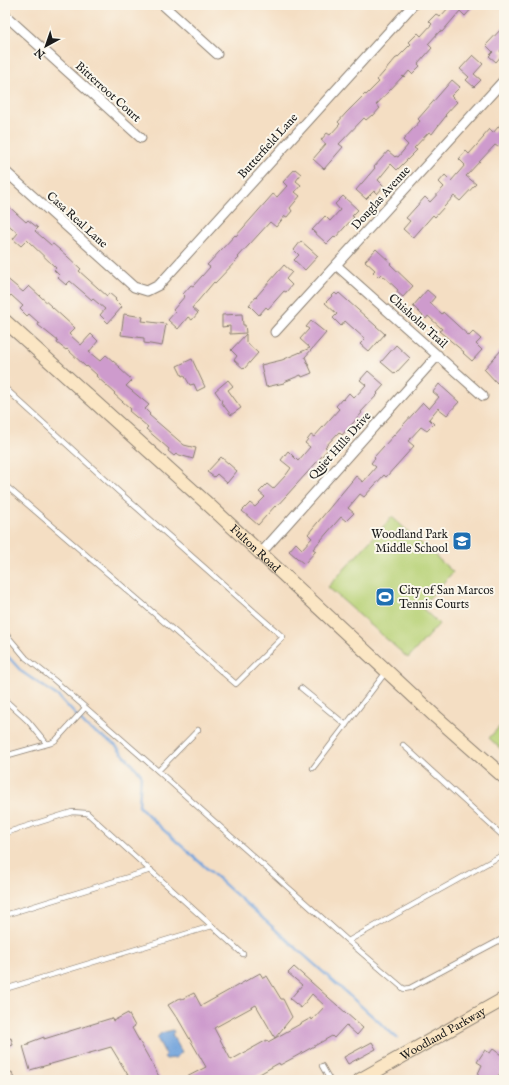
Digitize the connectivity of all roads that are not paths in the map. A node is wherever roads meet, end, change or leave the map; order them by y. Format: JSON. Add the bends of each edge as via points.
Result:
{"nodes":[{"id":1,"x":163,"y":5,"type":"edge"},
{"id":2,"x":413,"y":5,"type":"edge"},
{"id":3,"x":5,"y":15,"type":"edge"},
{"id":4,"x":217,"y":54,"type":"dead end"},
{"id":5,"x":504,"y":80,"type":"edge"},
{"id":6,"x":141,"y":138,"type":"dead end"},
{"id":7,"x":5,"y":171,"type":"edge"},
{"id":8,"x":336,"y":265,"type":"junction"},
{"id":9,"x":134,"y":287,"type":"joint"},
{"id":10,"x":5,"y":321,"type":"edge"},
{"id":11,"x":276,"y":332,"type":"dead end"},
{"id":12,"x":438,"y":355,"type":"junction"},
{"id":13,"x":5,"y":388,"type":"edge"},
{"id":14,"x":483,"y":396,"type":"dead end"},
{"id":15,"x":5,"y":485,"type":"edge"},
{"id":16,"x":260,"y":553,"type":"junction"},
{"id":17,"x":5,"y":633,"type":"edge"},
{"id":18,"x":387,"y":671,"type":"junction"},
{"id":19,"x":301,"y":688,"type":"dead end"},
{"id":20,"x":5,"y":700,"type":"edge"},
{"id":21,"x":85,"y":708,"type":"junction"},
{"id":22,"x":346,"y":725,"type":"junction"},
{"id":23,"x":198,"y":730,"type":"dead end"},
{"id":24,"x":47,"y":744,"type":"junction"},
{"id":25,"x":403,"y":745,"type":"dead end"},
{"id":26,"x":5,"y":756,"type":"edge"},
{"id":27,"x":313,"y":768,"type":"dead end"},
{"id":28,"x":158,"y":771,"type":"junction"},
{"id":29,"x":504,"y":777,"type":"edge"},
{"id":30,"x":5,"y":833,"type":"edge"},
{"id":31,"x":504,"y":837,"type":"edge"},
{"id":32,"x":504,"y":854,"type":"edge"},
{"id":33,"x":151,"y":870,"type":"junction"},
{"id":34,"x":5,"y":914,"type":"edge"},
{"id":35,"x":212,"y":926,"type":"junction"},
{"id":36,"x":504,"y":938,"type":"edge"},
{"id":37,"x":348,"y":941,"type":"junction"},
{"id":38,"x":243,"y":954,"type":"dead end"},
{"id":39,"x":5,"y":989,"type":"edge"},
{"id":40,"x":504,"y":999,"type":"edge"},
{"id":41,"x":322,"y":1066,"type":"dead end"},
{"id":42,"x":330,"y":1080,"type":"edge"},
{"id":43,"x":360,"y":1080,"type":"edge"}],
"edges":[{"from":1,"to":4,"type":"street"},
{"from":2,"to":9,"type":"street","name":"Butterfield Lane","via":[[159,285],[147,290]]},
{"from":3,"to":6,"type":"street","name":"Bitterroot Court"},
{"from":5,"to":8,"type":"street","name":"Douglas Avenue"},
{"from":7,"to":9,"type":"street","name":"Casa Real Lane"},
{"from":8,"to":11,"type":"street","name":"Douglas Avenue"},
{"from":8,"to":12,"type":"street","name":"Chisholm Trail"},
{"from":10,"to":16,"type":"street","name":"Fulton Road"},
{"from":12,"to":14,"type":"street","name":"Chisholm Trail"},
{"from":12,"to":16,"type":"street","name":"Quiet Hills Drive"},
{"from":13,"to":15,"type":"lane","via":[[283,636],[236,684]]},
{"from":16,"to":18,"type":"street","name":"Fulton Road"},
{"from":17,"to":21,"type":"lane","via":[[26,658]]},
{"from":18,"to":22,"type":"lane"},
{"from":18,"to":29,"type":"street","name":"Fulton Road"},
{"from":19,"to":22,"type":"lane"},
{"from":20,"to":24,"type":"lane","via":[[28,721]]},
{"from":21,"to":24,"type":"lane","via":[[56,740]]},
{"from":21,"to":28,"type":"lane"},
{"from":22,"to":27,"type":"lane"},
{"from":23,"to":28,"type":"lane"},
{"from":24,"to":26,"type":"lane"},
{"from":25,"to":31,"type":"lane"},
{"from":28,"to":37,"type":"lane"},
{"from":30,"to":33,"type":"lane","via":[[72,812],[87,813]]},
{"from":32,"to":37,"type":"lane"},
{"from":33,"to":34,"type":"lane"},
{"from":33,"to":35,"type":"lane"},
{"from":35,"to":38,"type":"lane"},
{"from":35,"to":39,"type":"lane"},
{"from":36,"to":37,"type":"lane","via":[[404,989]]},
{"from":40,"to":43,"type":"street","name":"Woodland Parkway"},
{"from":41,"to":42,"type":"lane"}]}
